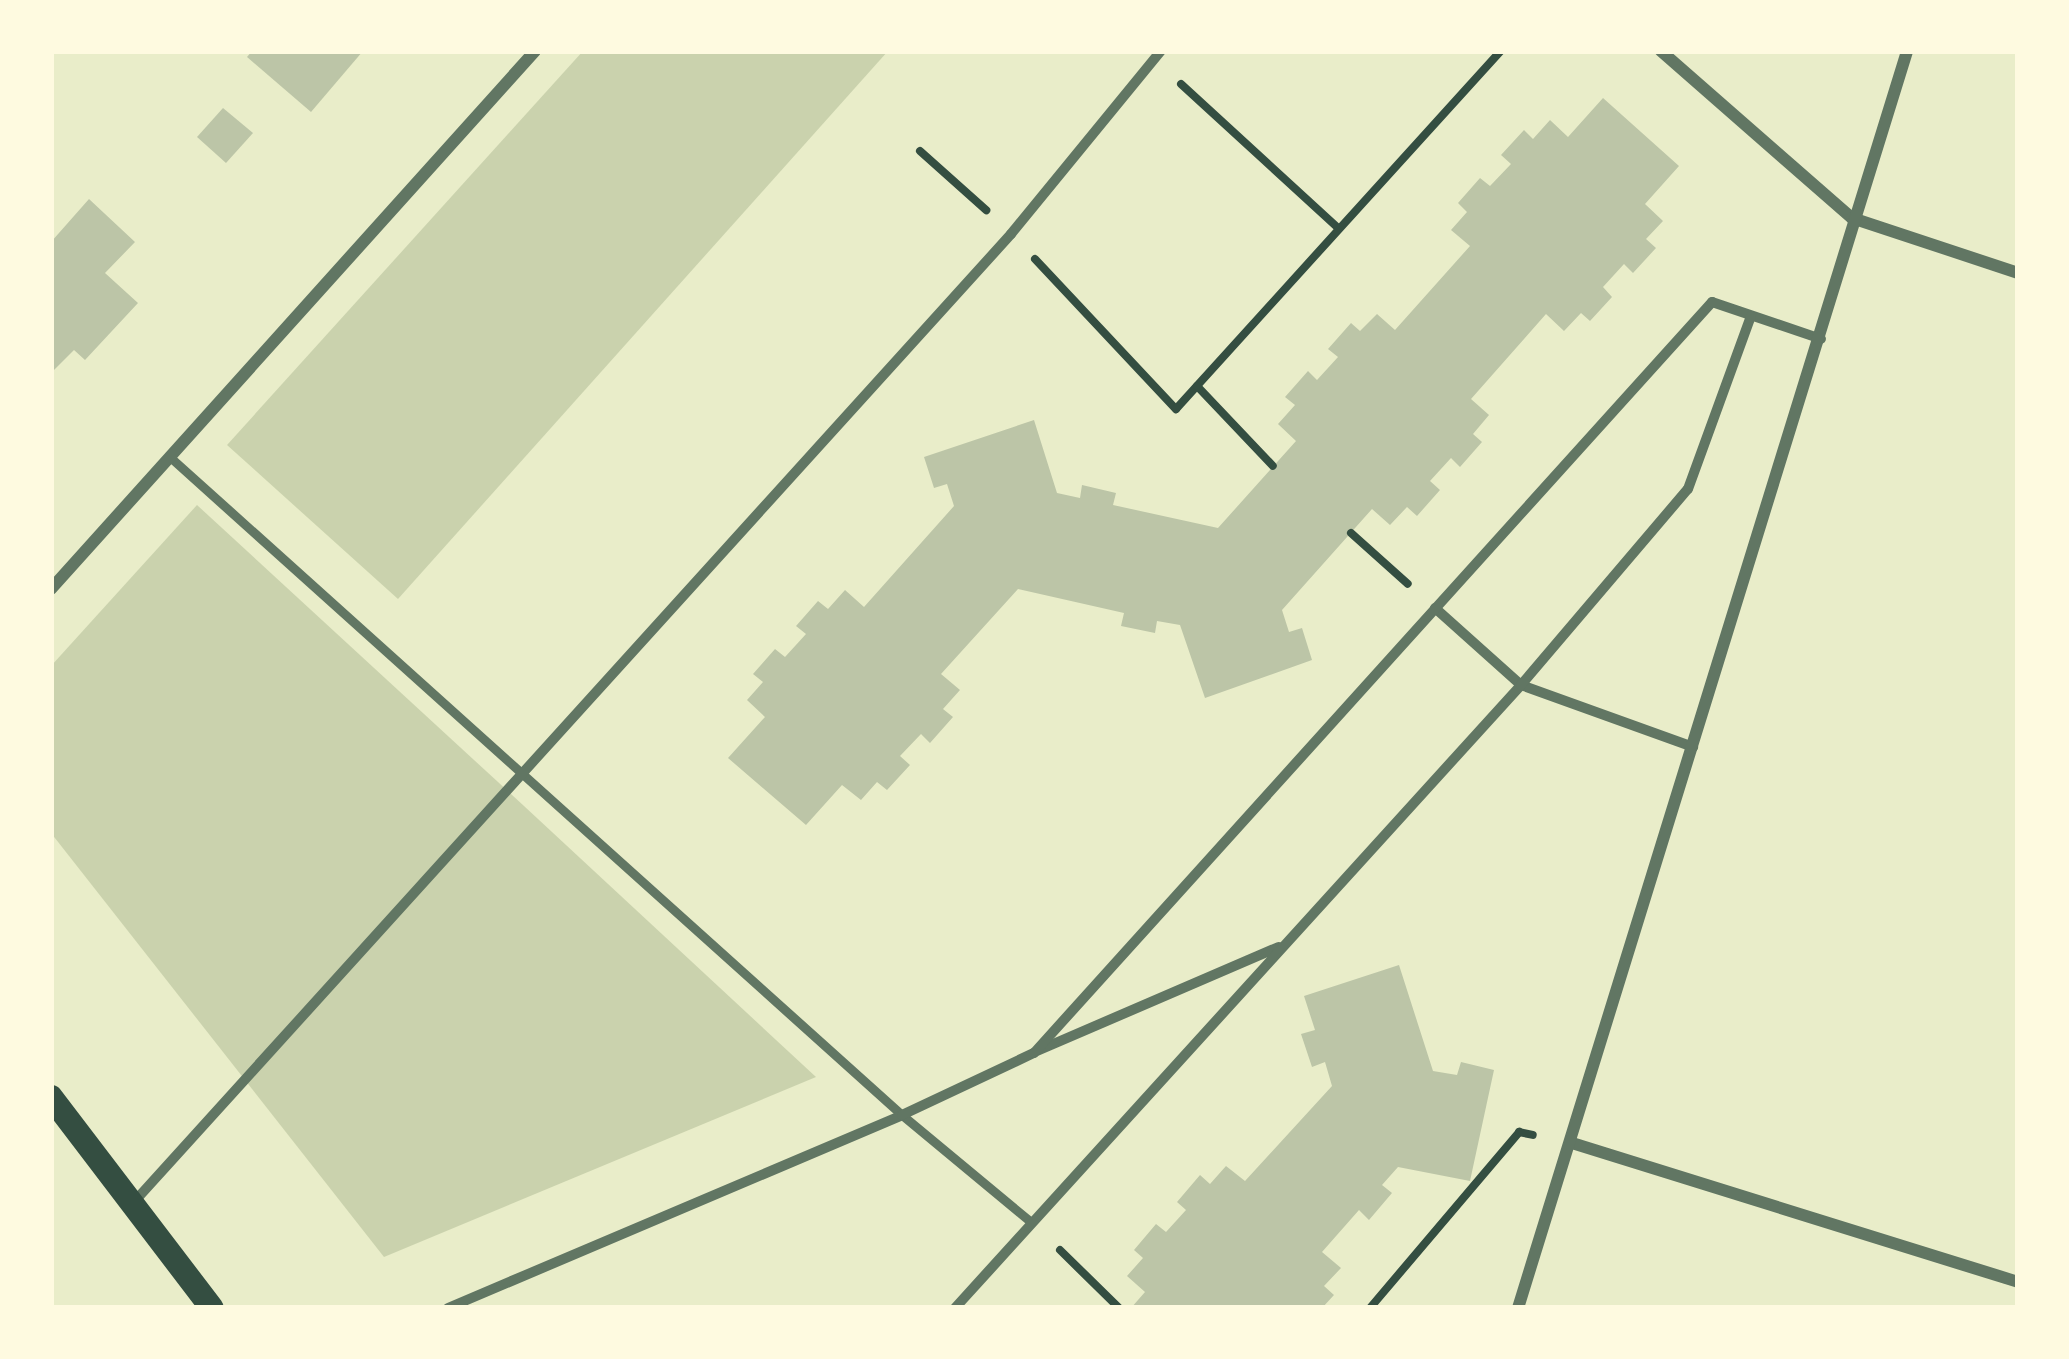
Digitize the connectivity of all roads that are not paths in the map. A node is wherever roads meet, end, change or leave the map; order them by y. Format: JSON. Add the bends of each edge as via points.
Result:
{"nodes":[{"id":1,"x":536,"y":51,"type":"edge"},
{"id":2,"x":1661,"y":51,"type":"edge"},
{"id":3,"x":1907,"y":51,"type":"edge"},
{"id":4,"x":1158,"y":55,"type":"edge"},
{"id":5,"x":1852,"y":218,"type":"junction"},
{"id":6,"x":2018,"y":273,"type":"edge"},
{"id":7,"x":1751,"y":316,"type":"junction"},
{"id":8,"x":1821,"y":339,"type":"junction"},
{"id":9,"x":171,"y":458,"type":"junction"},
{"id":10,"x":51,"y":589,"type":"edge"},
{"id":11,"x":1435,"y":608,"type":"junction"},
{"id":12,"x":1521,"y":685,"type":"junction"},
{"id":13,"x":1693,"y":747,"type":"junction"},
{"id":14,"x":524,"y":775,"type":"junction"},
{"id":15,"x":1283,"y":946,"type":"junction"},
{"id":16,"x":1034,"y":1053,"type":"junction"},
{"id":17,"x":51,"y":1097,"type":"edge"},
{"id":18,"x":902,"y":1115,"type":"junction"},
{"id":19,"x":1572,"y":1143,"type":"junction"},
{"id":20,"x":132,"y":1204,"type":"junction"},
{"id":21,"x":1031,"y":1222,"type":"junction"},
{"id":22,"x":2018,"y":1282,"type":"edge"},
{"id":23,"x":212,"y":1308,"type":"edge"},
{"id":24,"x":448,"y":1308,"type":"edge"},
{"id":25,"x":956,"y":1308,"type":"edge"},
{"id":26,"x":1518,"y":1308,"type":"edge"}],
"edges":[{"from":1,"to":9,"type":"street"},
{"from":2,"to":5,"type":"street"},
{"from":3,"to":5,"type":"street"},
{"from":4,"to":14,"type":"street","via":[[1011,233]]},
{"from":5,"to":6,"type":"street"},
{"from":5,"to":8,"type":"street"},
{"from":7,"to":8,"type":"street"},
{"from":7,"to":11,"type":"street","via":[[1712,302]]},
{"from":7,"to":12,"type":"street","via":[[1688,489]]},
{"from":8,"to":13,"type":"street"},
{"from":9,"to":10,"type":"street"},
{"from":9,"to":14,"type":"lane"},
{"from":11,"to":12,"type":"street"},
{"from":11,"to":16,"type":"street"},
{"from":12,"to":13,"type":"street"},
{"from":12,"to":15,"type":"street"},
{"from":13,"to":19,"type":"street"},
{"from":14,"to":18,"type":"lane"},
{"from":14,"to":20,"type":"street"},
{"from":15,"to":16,"type":"street"},
{"from":15,"to":21,"type":"street"},
{"from":16,"to":18,"type":"street"},
{"from":17,"to":20,"type":"main road"},
{"from":18,"to":21,"type":"lane"},
{"from":18,"to":24,"type":"street"},
{"from":19,"to":22,"type":"street"},
{"from":19,"to":26,"type":"street"},
{"from":20,"to":23,"type":"main road"},
{"from":21,"to":25,"type":"street"}]}
